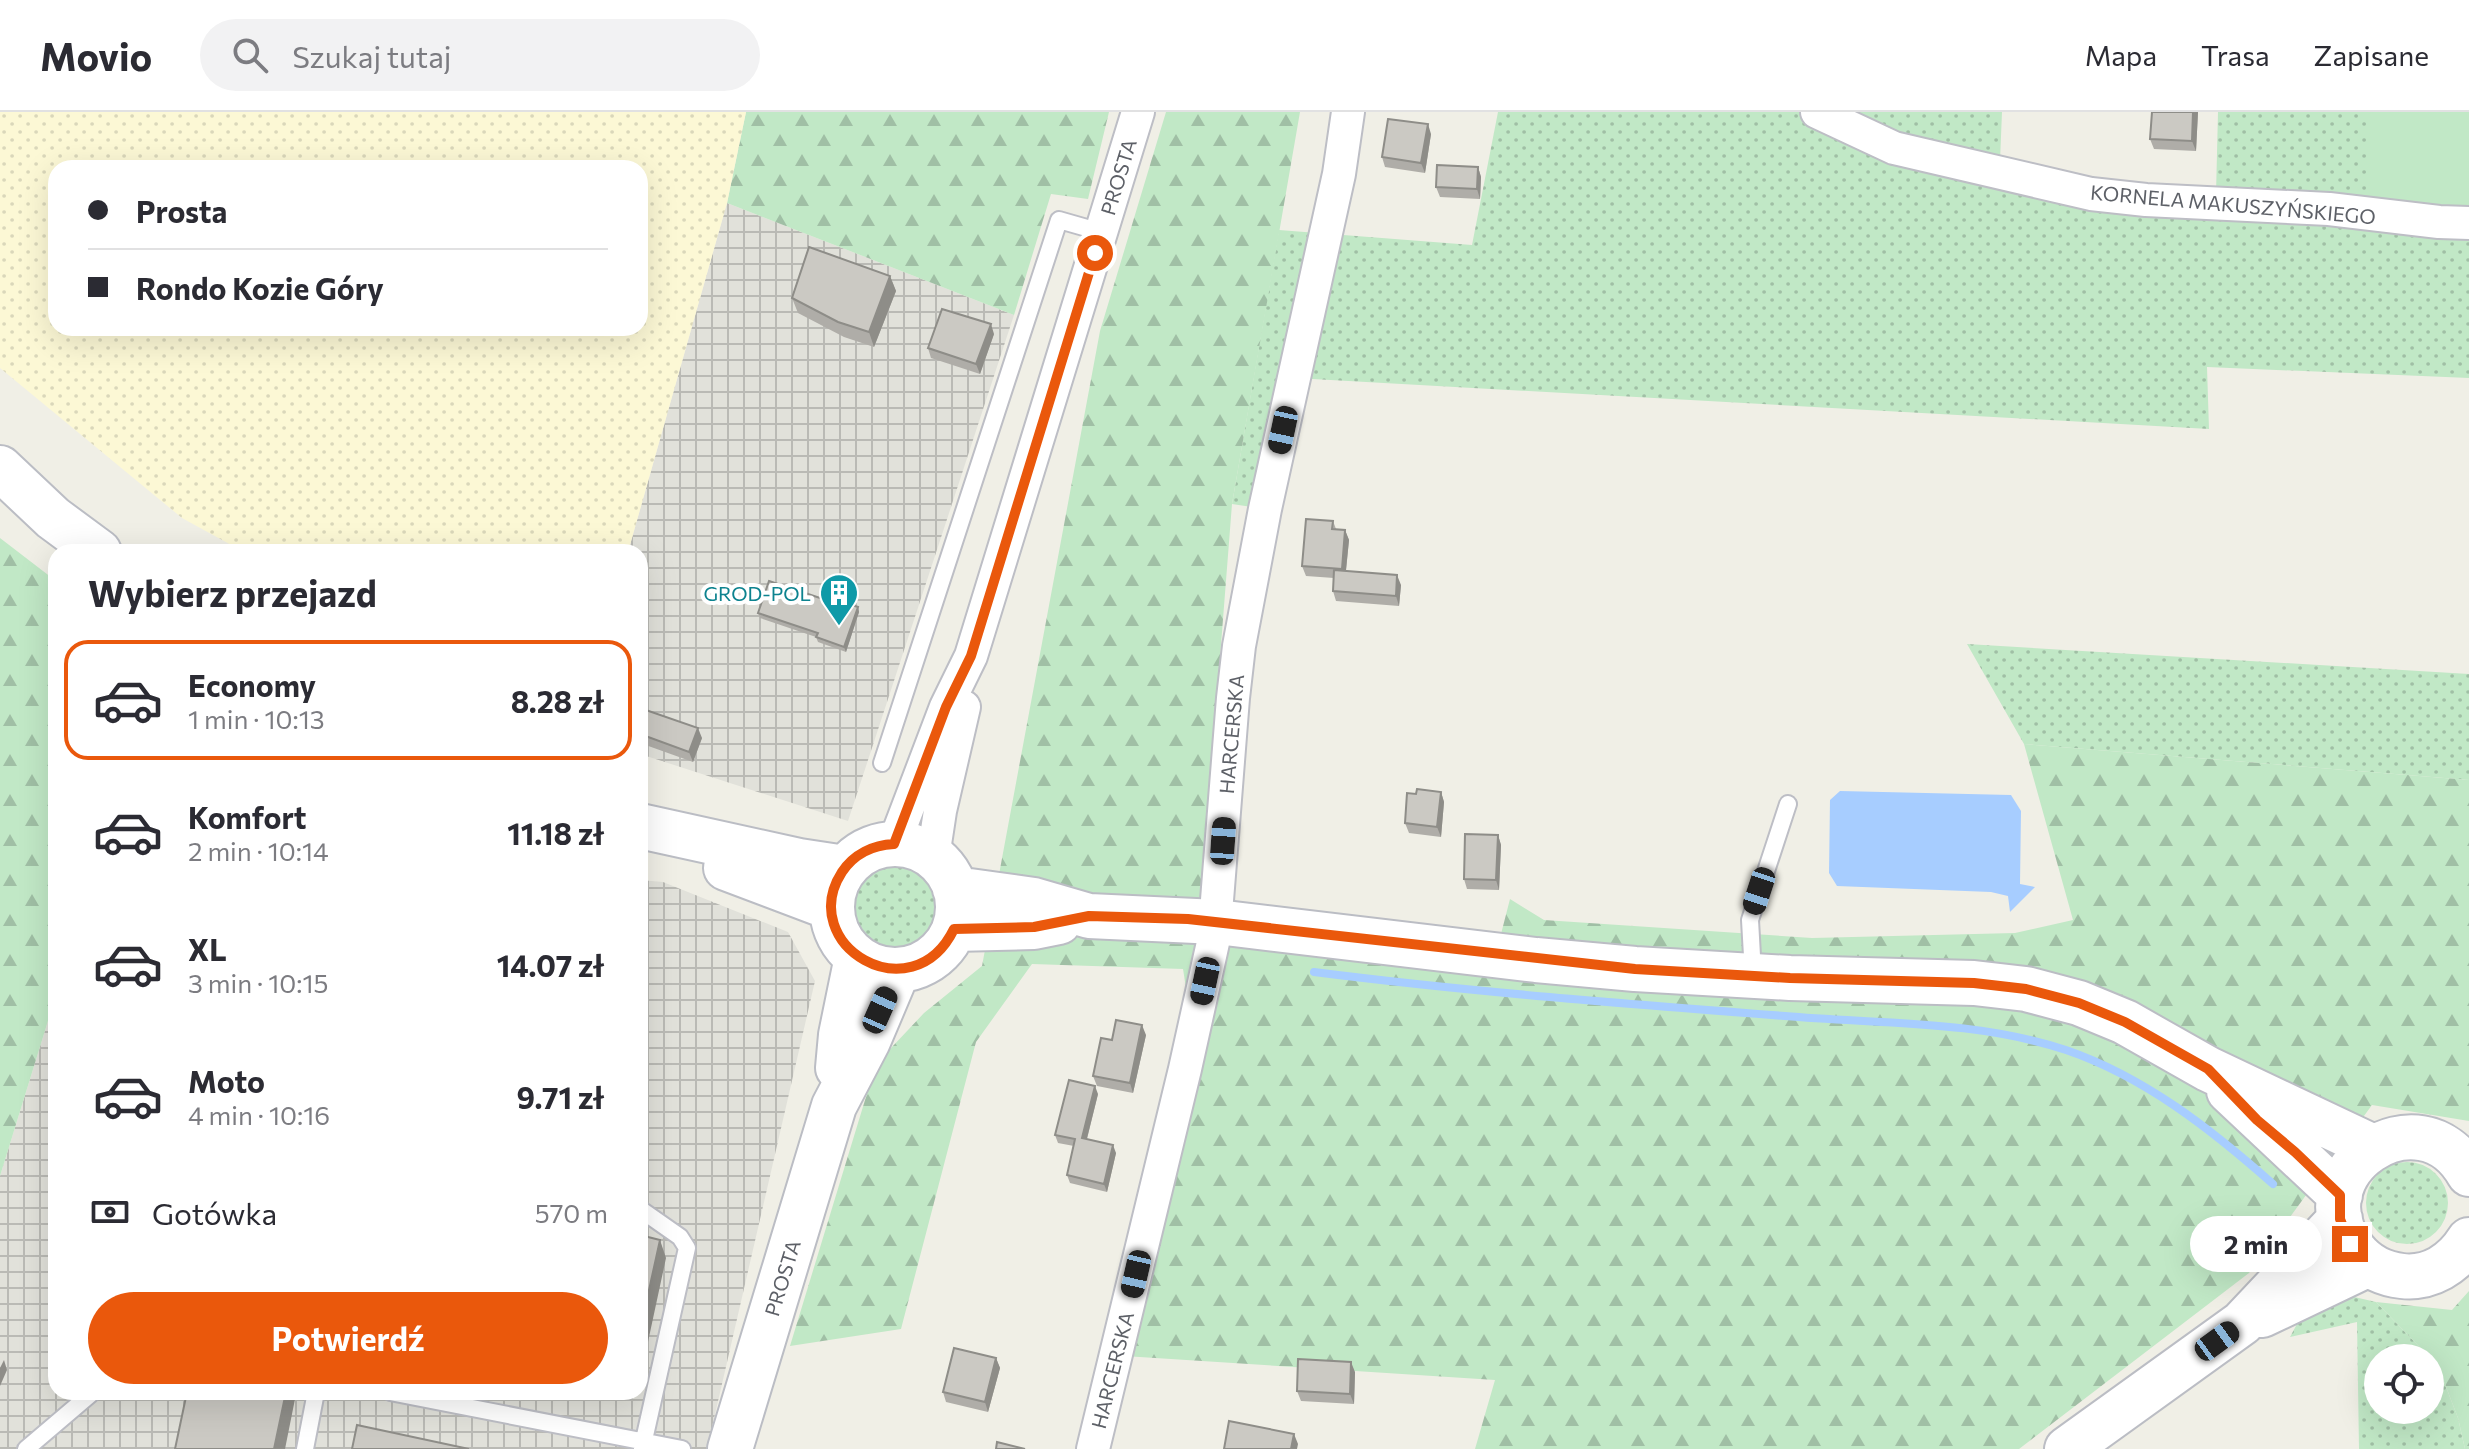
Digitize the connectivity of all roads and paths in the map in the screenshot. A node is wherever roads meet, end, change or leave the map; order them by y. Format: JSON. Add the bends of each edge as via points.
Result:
{"nodes":[{"id":1,"x":1138,"y":112,"type":"edge"},
{"id":2,"x":1348,"y":112,"type":"edge"},
{"id":3,"x":1817,"y":112,"type":"edge"},
{"id":4,"x":2469,"y":223,"type":"edge"},
{"id":5,"x":1101,"y":232,"type":"junction"},
{"id":6,"x":0,"y":468,"type":"edge"},
{"id":7,"x":89,"y":544,"type":"edge"},
{"id":8,"x":882,"y":763,"type":"dead end"},
{"id":9,"x":1788,"y":804,"type":"dead end"},
{"id":10,"x":648,"y":830,"type":"edge"},
{"id":11,"x":934,"y":880,"type":"junction"},
{"id":12,"x":839,"y":888,"type":"junction"},
{"id":13,"x":1217,"y":922,"type":"junction"},
{"id":14,"x":857,"y":957,"type":"junction"},
{"id":15,"x":898,"y":970,"type":"junction"},
{"id":16,"x":1753,"y":976,"type":"junction"},
{"id":17,"x":855,"y":1038,"type":"junction"},
{"id":18,"x":2208,"y":1069,"type":"junction"},
{"id":19,"x":2373,"y":1147,"type":"junction"},
{"id":20,"x":2459,"y":1150,"type":"edge"},
{"id":21,"x":2340,"y":1207,"type":"junction"},
{"id":22,"x":648,"y":1213,"type":"edge"},
{"id":23,"x":2469,"y":1240,"type":"edge"},
{"id":24,"x":2369,"y":1264,"type":"junction"},
{"id":25,"x":2242,"y":1323,"type":"junction"},
{"id":26,"x":84,"y":1400,"type":"edge"},
{"id":27,"x":314,"y":1400,"type":"edge"},
{"id":28,"x":428,"y":1400,"type":"edge"},
{"id":29,"x":643,"y":1445,"type":"edge"},
{"id":30,"x":26,"y":1449,"type":"edge"},
{"id":31,"x":305,"y":1449,"type":"edge"},
{"id":32,"x":682,"y":1449,"type":"edge"},
{"id":33,"x":730,"y":1449,"type":"edge"},
{"id":34,"x":1093,"y":1449,"type":"edge"},
{"id":35,"x":2067,"y":1449,"type":"edge"}],
"edges":[{"from":1,"to":5,"type":"street","name":"PROSTA"},
{"from":2,"to":13,"type":"street","name":"HARCERSKA","via":[[1239,646]]},
{"from":3,"to":4,"type":"street","name":"KORNELA MAKUSZYŃSKIEGO","via":[[1894,148],[2091,194]]},
{"from":5,"to":8,"type":"lane","via":[[1059,220]]},
{"from":5,"to":11,"type":"street","name":"PROSTA","via":[[971,656],[940,811]]},
{"from":6,"to":7,"type":"street"},
{"from":9,"to":16,"type":"lane","via":[[1750,920]]},
{"from":10,"to":12,"type":"street"},
{"from":11,"to":12,"type":"street","via":[[867,850]]},
{"from":11,"to":13,"type":"street","via":[[1089,916]]},
{"from":11,"to":15,"type":"street","via":[[943,947],[928,961]]},
{"from":12,"to":14,"type":"street","via":[[833,919]]},
{"from":13,"to":16,"type":"street","via":[[1536,960]]},
{"from":13,"to":34,"type":"street","name":"HARCERSKA"},
{"from":14,"to":15,"type":"street"},
{"from":14,"to":17,"type":"street","name":"PROSTA"},
{"from":15,"to":17,"type":"street","name":"PROSTA"},
{"from":16,"to":18,"type":"street","via":[[2026,989],[2125,1022]]},
{"from":17,"to":33,"type":"street","name":"PROSTA"},
{"from":18,"to":19,"type":"street"},
{"from":18,"to":21,"type":"street","via":[[2295,1152]]},
{"from":19,"to":20,"type":"street","via":[[2413,1137]]},
{"from":19,"to":21,"type":"street","via":[[2351,1167]]},
{"from":21,"to":24,"type":"street","via":[[2350,1244]]},
{"from":21,"to":25,"type":"street"},
{"from":22,"to":29,"type":"lane","via":[[687,1248]]},
{"from":23,"to":24,"type":"street","via":[[2451,1261],[2424,1274],[2395,1275]]},
{"from":24,"to":25,"type":"street"},
{"from":25,"to":35,"type":"street"},
{"from":26,"to":30,"type":"lane"},
{"from":27,"to":31,"type":"lane"},
{"from":28,"to":29,"type":"lane"},
{"from":29,"to":32,"type":"lane"}]}
